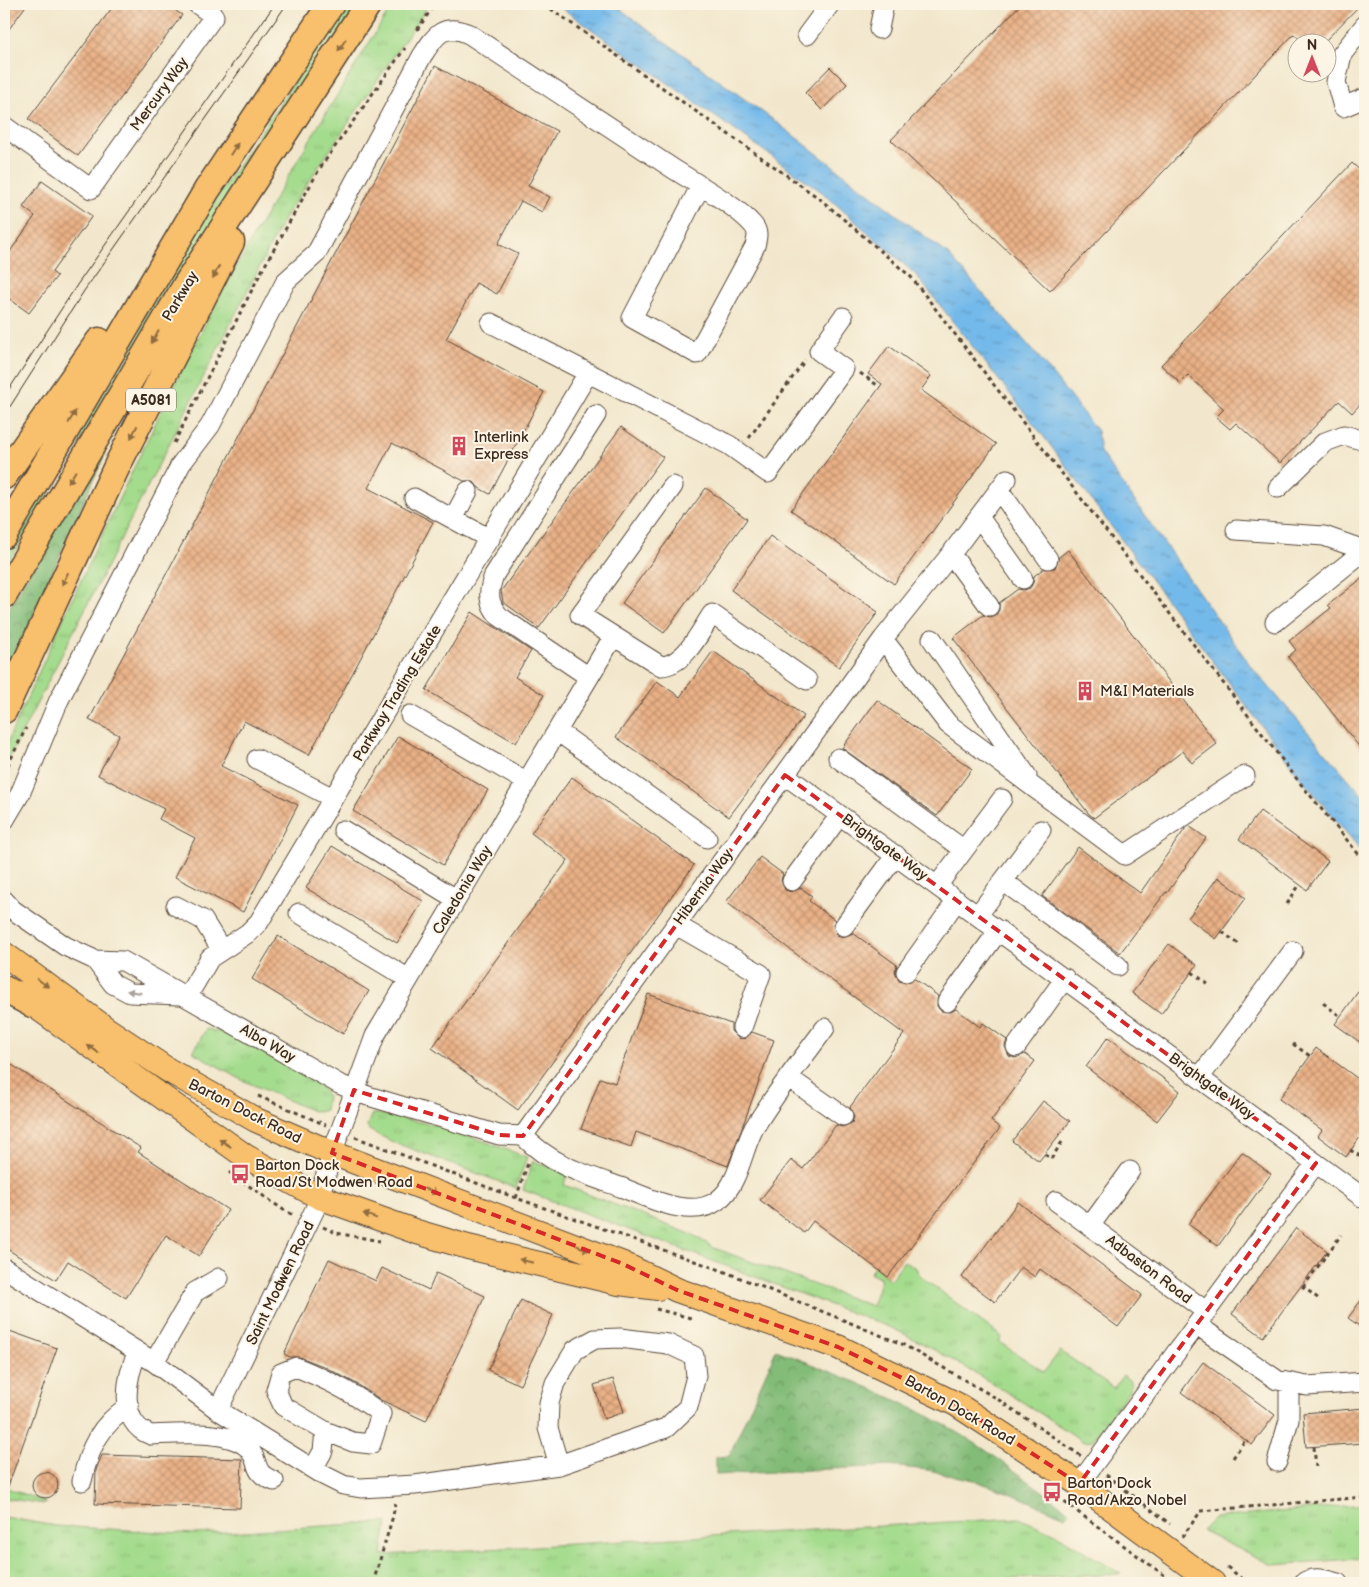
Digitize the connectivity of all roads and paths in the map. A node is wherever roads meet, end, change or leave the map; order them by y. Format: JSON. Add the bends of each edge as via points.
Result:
{"nodes":[{"id":1,"x":197,"y":4,"type":"edge"},
{"id":2,"x":331,"y":4,"type":"edge"},
{"id":3,"x":368,"y":4,"type":"edge"},
{"id":4,"x":435,"y":4,"type":"edge"},
{"id":5,"x":544,"y":4,"type":"edge"},
{"id":6,"x":830,"y":4,"type":"edge"},
{"id":7,"x":884,"y":4,"type":"edge"},
{"id":8,"x":1365,"y":25,"type":"edge"},
{"id":9,"x":879,"y":29,"type":"dead end"},
{"id":10,"x":413,"y":35,"type":"dead end"},
{"id":11,"x":807,"y":36,"type":"dead end"},
{"id":12,"x":408,"y":43,"type":"dead end"},
{"id":13,"x":1365,"y":98,"type":"edge"},
{"id":14,"x":303,"y":104,"type":"junction"},
{"id":15,"x":7,"y":134,"type":"edge"},
{"id":16,"x":700,"y":186,"type":"junction"},
{"id":17,"x":207,"y":190,"type":"junction"},
{"id":18,"x":843,"y":317,"type":"dead end"},
{"id":19,"x":491,"y":322,"type":"dead end"},
{"id":20,"x":823,"y":346,"type":"junction"},
{"id":21,"x":858,"y":372,"type":"dead end"},
{"id":22,"x":588,"y":373,"type":"junction"},
{"id":23,"x":880,"y":387,"type":"dead end"},
{"id":24,"x":596,"y":415,"type":"dead end"},
{"id":25,"x":749,"y":438,"type":"dead end"},
{"id":26,"x":1365,"y":441,"type":"edge"},
{"id":27,"x":171,"y":448,"type":"dead end"},
{"id":28,"x":4,"y":476,"type":"edge"},
{"id":29,"x":673,"y":486,"type":"dead end"},
{"id":30,"x":1278,"y":488,"type":"dead end"},
{"id":31,"x":468,"y":491,"type":"dead end"},
{"id":32,"x":414,"y":498,"type":"dead end"},
{"id":33,"x":979,"y":517,"type":"junction"},
{"id":34,"x":453,"y":519,"type":"junction"},
{"id":35,"x":1236,"y":530,"type":"dead end"},
{"id":36,"x":4,"y":535,"type":"edge"},
{"id":37,"x":490,"y":539,"type":"junction"},
{"id":38,"x":1365,"y":550,"type":"edge"},
{"id":39,"x":952,"y":554,"type":"junction"},
{"id":40,"x":1048,"y":559,"type":"dead end"},
{"id":41,"x":1024,"y":579,"type":"dead end"},
{"id":42,"x":4,"y":595,"type":"edge"},
{"id":43,"x":989,"y":606,"type":"dead end"},
{"id":44,"x":1275,"y":622,"type":"dead end"},
{"id":45,"x":613,"y":637,"type":"junction"},
{"id":46,"x":883,"y":639,"type":"junction"},
{"id":47,"x":932,"y":639,"type":"dead end"},
{"id":48,"x":589,"y":677,"type":"junction"},
{"id":49,"x":807,"y":680,"type":"dead end"},
{"id":50,"x":5,"y":708,"type":"edge"},
{"id":51,"x":410,"y":715,"type":"dead end"},
{"id":52,"x":31,"y":720,"type":"dead end"},
{"id":53,"x":557,"y":730,"type":"junction"},
{"id":54,"x":838,"y":758,"type":"dead end"},
{"id":55,"x":257,"y":759,"type":"dead end"},
{"id":56,"x":4,"y":772,"type":"edge"},
{"id":57,"x":785,"y":775,"type":"junction"},
{"id":58,"x":1245,"y":776,"type":"dead end"},
{"id":59,"x":527,"y":782,"type":"junction"},
{"id":60,"x":1036,"y":790,"type":"junction"},
{"id":61,"x":333,"y":798,"type":"junction"},
{"id":62,"x":1002,"y":799,"type":"dead end"},
{"id":63,"x":840,"y":815,"type":"junction"},
{"id":64,"x":4,"y":821,"type":"edge"},
{"id":65,"x":343,"y":830,"type":"dead end"},
{"id":66,"x":1041,"y":830,"type":"dead end"},
{"id":67,"x":707,"y":838,"type":"dead end"},
{"id":68,"x":964,"y":850,"type":"junction"},
{"id":69,"x":896,"y":855,"type":"junction"},
{"id":70,"x":1365,"y":862,"type":"edge"},
{"id":71,"x":792,"y":880,"type":"dead end"},
{"id":72,"x":1003,"y":880,"type":"junction"},
{"id":73,"x":1300,"y":884,"type":"dead end"},
{"id":74,"x":938,"y":886,"type":"junction"},
{"id":75,"x":456,"y":899,"type":"junction"},
{"id":76,"x":4,"y":900,"type":"edge"},
{"id":77,"x":957,"y":900,"type":"junction"},
{"id":78,"x":1287,"y":904,"type":"dead end"},
{"id":79,"x":176,"y":906,"type":"dead end"},
{"id":80,"x":299,"y":913,"type":"dead end"},
{"id":81,"x":978,"y":915,"type":"junction"},
{"id":82,"x":676,"y":925,"type":"junction"},
{"id":83,"x":844,"y":926,"type":"dead end"},
{"id":84,"x":999,"y":930,"type":"junction"},
{"id":85,"x":1222,"y":932,"type":"dead end"},
{"id":86,"x":1239,"y":944,"type":"dead end"},
{"id":87,"x":220,"y":949,"type":"junction"},
{"id":88,"x":1293,"y":952,"type":"dead end"},
{"id":89,"x":4,"y":954,"type":"edge"},
{"id":90,"x":1118,"y":966,"type":"dead end"},
{"id":91,"x":906,"y":972,"type":"dead end"},
{"id":92,"x":1192,"y":972,"type":"dead end"},
{"id":93,"x":408,"y":978,"type":"junction"},
{"id":94,"x":1066,"y":978,"type":"junction"},
{"id":95,"x":4,"y":983,"type":"edge"},
{"id":96,"x":1209,"y":985,"type":"dead end"},
{"id":97,"x":4,"y":989,"type":"edge"},
{"id":98,"x":185,"y":996,"type":"junction"},
{"id":99,"x":947,"y":1002,"type":"dead end"},
{"id":100,"x":1323,"y":1003,"type":"dead end"},
{"id":101,"x":32,"y":1004,"type":"junction"},
{"id":102,"x":1340,"y":1016,"type":"dead end"},
{"id":103,"x":742,"y":1028,"type":"dead end"},
{"id":104,"x":825,"y":1028,"type":"dead end"},
{"id":105,"x":1293,"y":1044,"type":"dead end"},
{"id":106,"x":1016,"y":1047,"type":"dead end"},
{"id":107,"x":1310,"y":1056,"type":"dead end"},
{"id":108,"x":1200,"y":1077,"type":"junction"},
{"id":109,"x":790,"y":1078,"type":"junction"},
{"id":110,"x":354,"y":1090,"type":"junction"},
{"id":111,"x":843,"y":1116,"type":"dead end"},
{"id":112,"x":523,"y":1136,"type":"junction"},
{"id":113,"x":1062,"y":1142,"type":"dead end"},
{"id":114,"x":377,"y":1146,"type":"dead end"},
{"id":115,"x":1350,"y":1150,"type":"dead end"},
{"id":116,"x":332,"y":1153,"type":"junction"},
{"id":117,"x":540,"y":1153,"type":"junction"},
{"id":118,"x":1045,"y":1154,"type":"dead end"},
{"id":119,"x":1365,"y":1160,"type":"edge"},
{"id":120,"x":1316,"y":1163,"type":"junction"},
{"id":121,"x":1130,"y":1171,"type":"dead end"},
{"id":122,"x":319,"y":1197,"type":"junction"},
{"id":123,"x":516,"y":1198,"type":"junction"},
{"id":124,"x":1365,"y":1199,"type":"edge"},
{"id":125,"x":1056,"y":1200,"type":"dead end"},
{"id":126,"x":1090,"y":1226,"type":"junction"},
{"id":127,"x":336,"y":1233,"type":"dead end"},
{"id":128,"x":1341,"y":1235,"type":"dead end"},
{"id":129,"x":387,"y":1243,"type":"dead end"},
{"id":130,"x":4,"y":1268,"type":"edge"},
{"id":131,"x":218,"y":1278,"type":"dead end"},
{"id":132,"x":677,"y":1290,"type":"junction"},
{"id":133,"x":1319,"y":1299,"type":"dead end"},
{"id":134,"x":655,"y":1309,"type":"dead end"},
{"id":135,"x":1202,"y":1318,"type":"junction"},
{"id":136,"x":700,"y":1320,"type":"dead end"},
{"id":137,"x":138,"y":1352,"type":"junction"},
{"id":138,"x":154,"y":1362,"type":"junction"},
{"id":139,"x":1365,"y":1382,"type":"edge"},
{"id":140,"x":1289,"y":1384,"type":"junction"},
{"id":141,"x":129,"y":1406,"type":"junction"},
{"id":142,"x":218,"y":1410,"type":"junction"},
{"id":143,"x":325,"y":1432,"type":"junction"},
{"id":144,"x":1245,"y":1440,"type":"dead end"},
{"id":145,"x":1314,"y":1447,"type":"dead end"},
{"id":146,"x":1074,"y":1451,"type":"dead end"},
{"id":147,"x":1233,"y":1458,"type":"dead end"},
{"id":148,"x":1277,"y":1462,"type":"dead end"},
{"id":149,"x":559,"y":1465,"type":"junction"},
{"id":150,"x":1316,"y":1468,"type":"dead end"},
{"id":151,"x":313,"y":1469,"type":"junction"},
{"id":152,"x":82,"y":1481,"type":"dead end"},
{"id":153,"x":274,"y":1481,"type":"dead end"},
{"id":154,"x":1041,"y":1484,"type":"dead end"},
{"id":155,"x":1080,"y":1484,"type":"junction"},
{"id":156,"x":395,"y":1496,"type":"dead end"},
{"id":157,"x":1365,"y":1497,"type":"edge"},
{"id":158,"x":1172,"y":1552,"type":"junction"},
{"id":159,"x":372,"y":1583,"type":"edge"},
{"id":160,"x":1175,"y":1583,"type":"edge"},
{"id":161,"x":1214,"y":1583,"type":"edge"},
{"id":162,"x":1303,"y":1583,"type":"edge"},
{"id":163,"x":1338,"y":1583,"type":"edge"}],
"edges":[{"from":1,"to":15,"type":"street","name":"Mercury Way","via":[[214,16],[91,188]]},
{"from":17,"to":2,"type":"highway","name":"Parkway","one_way":true},
{"from":3,"to":14,"type":"highway","name":"Parkway","number":"A5081","one_way":true},
{"from":4,"to":10,"type":"path"},
{"from":5,"to":70,"type":"path","via":[[820,199],[911,277],[1300,783]]},
{"from":6,"to":11,"type":"street"},
{"from":7,"to":9,"type":"street"},
{"from":8,"to":13,"type":"street","via":[[1342,54],[1336,82],[1343,107]]},
{"from":12,"to":27,"type":"path","via":[[320,168],[260,274]]},
{"from":14,"to":42,"type":"highway","name":"Parkway","number":"A5081","one_way":true,"via":[[186,285]]},
{"from":14,"to":50,"type":"highway","number":"A5081","one_way":true,"via":[[118,464]]},
{"from":16,"to":16,"type":"street","via":[[738,212],[754,225],[758,233],[755,246],[697,354],[632,318]]},
{"from":16,"to":64,"type":"street","via":[[468,34],[450,29],[434,38],[316,254],[286,282],[210,426],[181,464],[59,700],[20,794]]},
{"from":17,"to":28,"type":"highway"},
{"from":36,"to":17,"type":"highway","name":"Parkway","one_way":true},
{"from":18,"to":20,"type":"street"},
{"from":19,"to":22,"type":"street"},
{"from":20,"to":22,"type":"street","via":[[819,351],[844,370],[768,473],[729,445]]},
{"from":20,"to":25,"type":"path","via":[[818,343]]},
{"from":21,"to":23,"type":"path"},
{"from":22,"to":37,"type":"street","name":"Parkway Trading Estate"},
{"from":24,"to":48,"type":"street","via":[[494,575],[488,598],[499,616]]},
{"from":26,"to":30,"type":"street","via":[[1344,434],[1325,442]]},
{"from":29,"to":45,"type":"street","via":[[580,615]]},
{"from":31,"to":34,"type":"street"},
{"from":32,"to":34,"type":"street"},
{"from":33,"to":39,"type":"street","name":"Hibernia Way"},
{"from":33,"to":40,"type":"street","name":"Hibernia Way","via":[[1003,484]]},
{"from":33,"to":41,"type":"street"},
{"from":34,"to":37,"type":"street"},
{"from":35,"to":38,"type":"street","via":[[1324,536]]},
{"from":37,"to":61,"type":"street","name":"Parkway Trading Estate"},
{"from":38,"to":44,"type":"street"},
{"from":39,"to":43,"type":"street"},
{"from":39,"to":46,"type":"street","name":"Hibernia Way"},
{"from":45,"to":48,"type":"street","name":"Caledonia Way"},
{"from":45,"to":49,"type":"street","via":[[661,666],[676,663],[712,614]]},
{"from":46,"to":57,"type":"street","name":"Hibernia Way"},
{"from":46,"to":60,"type":"street","via":[[948,724]]},
{"from":47,"to":60,"type":"street"},
{"from":48,"to":53,"type":"street","name":"Caledonia Way"},
{"from":51,"to":59,"type":"street"},
{"from":52,"to":56,"type":"path"},
{"from":53,"to":59,"type":"street","name":"Caledonia Way"},
{"from":53,"to":67,"type":"street"},
{"from":54,"to":68,"type":"street"},
{"from":55,"to":61,"type":"street"},
{"from":57,"to":63,"type":"street","name":"Brightgate Way"},
{"from":57,"to":82,"type":"street","name":"Hibernia Way"},
{"from":58,"to":60,"type":"street","via":[[1125,855]]},
{"from":59,"to":75,"type":"street","name":"Caledonia Way"},
{"from":61,"to":87,"type":"street","name":"Parkway Trading Estate","via":[[259,922],[248,933]]},
{"from":62,"to":68,"type":"street"},
{"from":63,"to":69,"type":"street","name":"Brightgate Way"},
{"from":63,"to":71,"type":"street"},
{"from":65,"to":75,"type":"street"},
{"from":66,"to":72,"type":"street"},
{"from":68,"to":74,"type":"street"},
{"from":69,"to":74,"type":"street","name":"Brightgate Way"},
{"from":69,"to":83,"type":"street"},
{"from":72,"to":81,"type":"street"},
{"from":72,"to":90,"type":"street"},
{"from":73,"to":78,"type":"path"},
{"from":74,"to":77,"type":"street","name":"Brightgate Way"},
{"from":75,"to":93,"type":"street","name":"Caledonia Way"},
{"from":76,"to":98,"type":"street","name":"Alba Way","via":[[13,910],[65,946],[95,960],[123,961]]},
{"from":77,"to":81,"type":"street","name":"Brightgate Way"},
{"from":77,"to":91,"type":"street"},
{"from":79,"to":87,"type":"street","via":[[202,920]]},
{"from":80,"to":93,"type":"street"},
{"from":81,"to":84,"type":"street","name":"Brightgate Way"},
{"from":82,"to":103,"type":"street","via":[[761,974]]},
{"from":82,"to":112,"type":"street","name":"Hibernia Way"},
{"from":84,"to":94,"type":"street","name":"Brightgate Way"},
{"from":84,"to":99,"type":"street"},
{"from":85,"to":86,"type":"path"},
{"from":87,"to":98,"type":"street","name":"Parkway Trading Estate","via":[[203,966]]},
{"from":88,"to":108,"type":"street"},
{"from":89,"to":116,"type":"main road","name":"Barton Dock Road","one_way":true,"via":[[104,1028],[168,1070],[256,1120]]},
{"from":92,"to":96,"type":"path"},
{"from":93,"to":110,"type":"street","name":"Caledonia Way","via":[[370,1046]]},
{"from":94,"to":106,"type":"street"},
{"from":94,"to":108,"type":"street","name":"Brightgate Way"},
{"from":95,"to":101,"type":"main road","name":"Barton Dock Road"},
{"from":97,"to":101,"type":"highway"},
{"from":98,"to":110,"type":"street","name":"Alba Way"},
{"from":100,"to":102,"type":"path"},
{"from":122,"to":101,"type":"main road","name":"Barton Dock Road","one_way":true,"via":[[244,1156]]},
{"from":104,"to":109,"type":"street"},
{"from":105,"to":107,"type":"path"},
{"from":108,"to":120,"type":"street","name":"Brightgate Way"},
{"from":109,"to":111,"type":"street"},
{"from":109,"to":117,"type":"street","via":[[754,1129],[729,1190],[709,1206],[691,1210],[664,1204],[565,1166]]},
{"from":110,"to":112,"type":"street","via":[[499,1135]]},
{"from":110,"to":116,"type":"street","name":"Caledonia Way"},
{"from":112,"to":117,"type":"street"},
{"from":113,"to":118,"type":"path","via":[[1051,1159]]},
{"from":114,"to":123,"type":"path"},
{"from":115,"to":119,"type":"path"},
{"from":116,"to":122,"type":"street","name":"Saint Modwen Road"},
{"from":116,"to":132,"type":"main road","name":"Barton Dock Road","one_way":true,"via":[[623,1264]]},
{"from":117,"to":123,"type":"path","via":[[529,1162]]},
{"from":120,"to":124,"type":"street","name":"Brightgate Way"},
{"from":120,"to":135,"type":"street"},
{"from":121,"to":126,"type":"street","name":"Adbaston Road"},
{"from":132,"to":122,"type":"main road","name":"Barton Dock Road","one_way":true,"via":[[619,1283],[468,1247]]},
{"from":122,"to":142,"type":"street","name":"Saint Modwen Road"},
{"from":123,"to":146,"type":"path","via":[[723,1271],[902,1344],[996,1398]]},
{"from":125,"to":126,"type":"street","name":"Adbaston Road"},
{"from":126,"to":135,"type":"street","name":"Adbaston Road"},
{"from":127,"to":129,"type":"path"},
{"from":128,"to":133,"type":"path","via":[[1302,1286]]},
{"from":130,"to":137,"type":"street"},
{"from":131,"to":138,"type":"street","via":[[195,1292]]},
{"from":132,"to":155,"type":"main road","name":"Barton Dock Road","via":[[838,1348],[903,1377],[956,1404]]},
{"from":134,"to":136,"type":"path"},
{"from":135,"to":140,"type":"street","name":"Adbaston Road","via":[[1277,1380]]},
{"from":135,"to":155,"type":"street"},
{"from":137,"to":138,"type":"street"},
{"from":137,"to":141,"type":"street","via":[[130,1367]]},
{"from":138,"to":142,"type":"street"},
{"from":139,"to":140,"type":"street","via":[[1320,1386]]},
{"from":140,"to":148,"type":"street","via":[[1289,1420]]},
{"from":141,"to":152,"type":"street","via":[[108,1422],[95,1439],[88,1453]]},
{"from":141,"to":153,"type":"street","via":[[133,1422],[141,1432],[151,1435],[217,1435],[231,1439],[249,1450],[262,1476]]},
{"from":142,"to":151,"type":"street"},
{"from":143,"to":143,"type":"street","via":[[283,1406],[276,1390],[281,1373],[296,1367],[318,1375],[364,1400],[381,1414],[371,1444],[352,1442]]},
{"from":143,"to":151,"type":"street","via":[[322,1451]]},
{"from":144,"to":147,"type":"path"},
{"from":145,"to":150,"type":"path"},
{"from":149,"to":149,"type":"street","via":[[666,1428],[688,1407],[696,1376],[694,1356],[668,1344],[620,1338],[595,1338],[574,1350],[555,1383],[549,1403],[548,1428]]},
{"from":149,"to":151,"type":"street","via":[[415,1485],[361,1488],[343,1485]]},
{"from":154,"to":160,"type":"path"},
{"from":155,"to":158,"type":"main road","name":"Barton Dock Road"},
{"from":156,"to":159,"type":"path","via":[[393,1516]]},
{"from":157,"to":158,"type":"path","via":[[1201,1511]]},
{"from":158,"to":161,"type":"main road","name":"Barton Dock Road"},
{"from":162,"to":163,"type":"street","via":[[1308,1579],[1322,1578]]}]}
